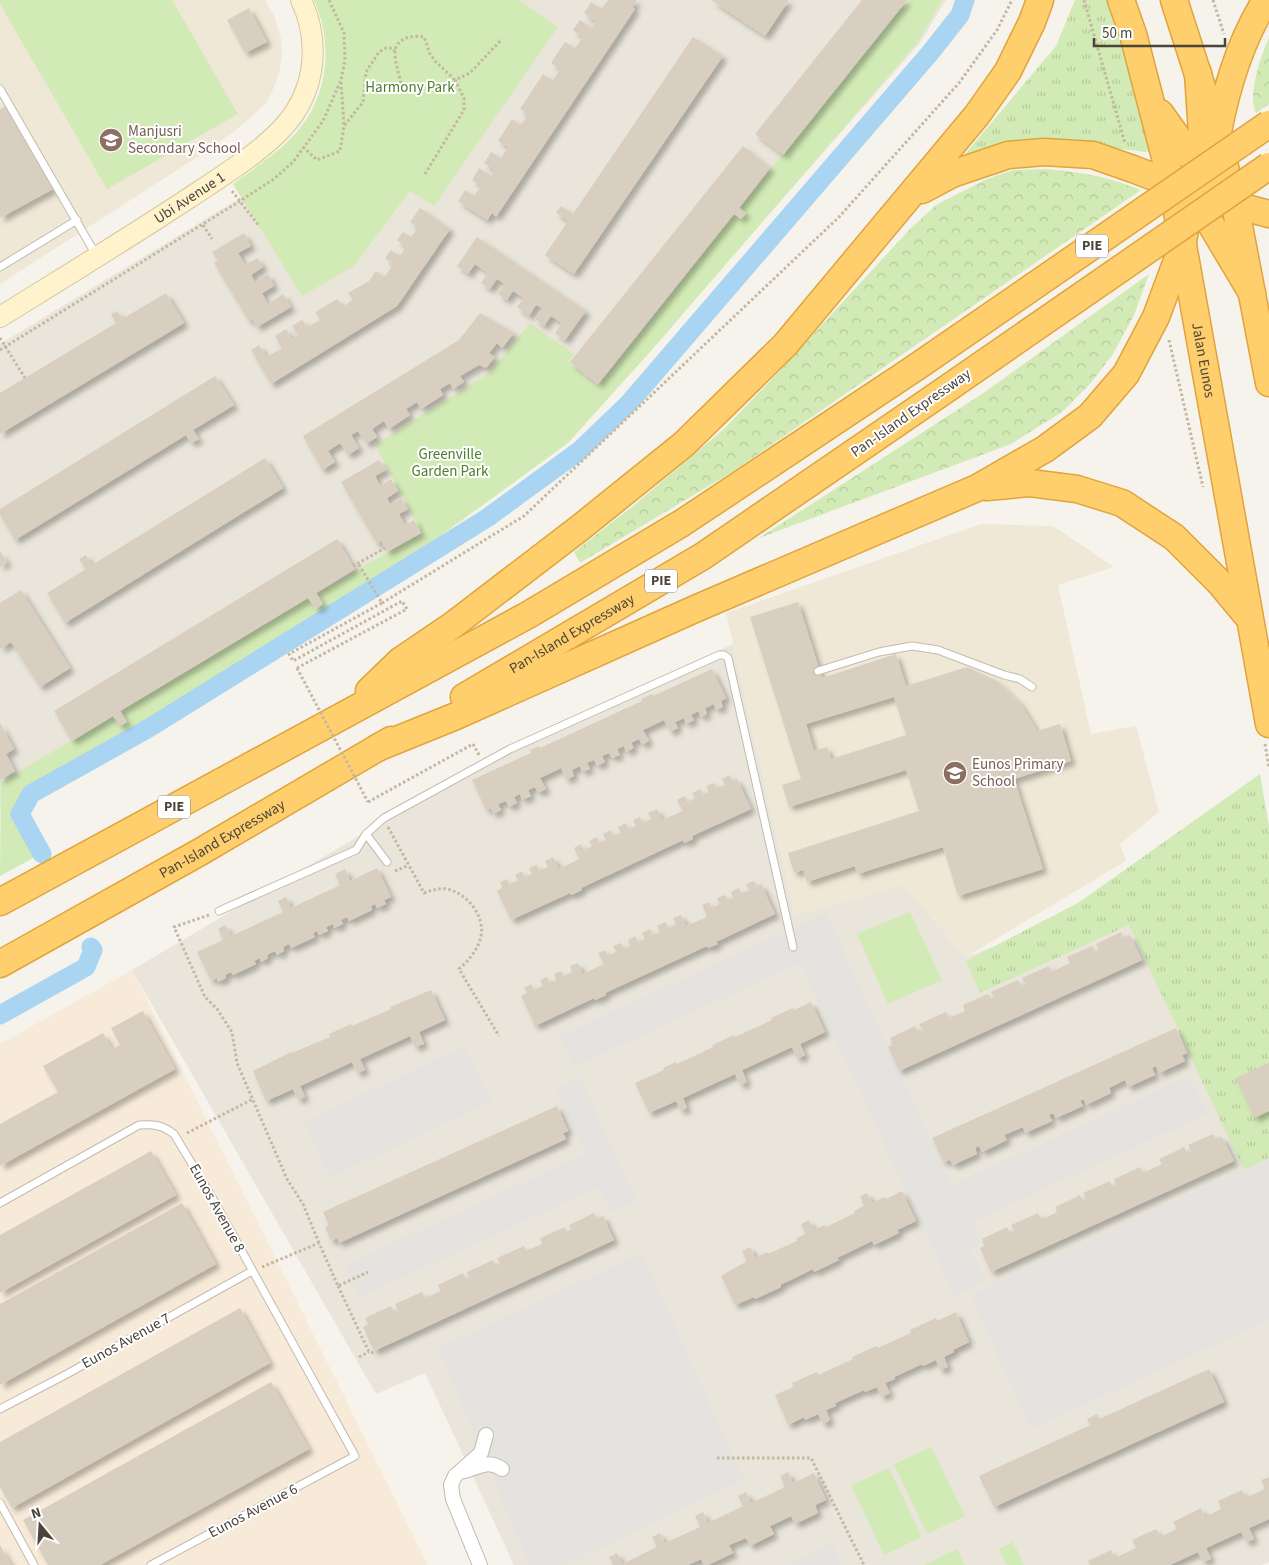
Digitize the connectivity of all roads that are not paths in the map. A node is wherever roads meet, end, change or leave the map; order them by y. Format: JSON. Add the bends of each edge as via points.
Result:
{"nodes":[{"id":1,"x":301,"y":0,"type":"edge"},
{"id":2,"x":1040,"y":0,"type":"edge"},
{"id":3,"x":1121,"y":0,"type":"edge"},
{"id":4,"x":1174,"y":0,"type":"edge"},
{"id":5,"x":1266,"y":0,"type":"edge"},
{"id":6,"x":1198,"y":73,"type":"junction"},
{"id":7,"x":0,"y":89,"type":"edge"},
{"id":8,"x":1269,"y":124,"type":"edge"},
{"id":9,"x":1217,"y":137,"type":"junction"},
{"id":10,"x":1269,"y":166,"type":"edge"},
{"id":11,"x":1195,"y":189,"type":"junction"},
{"id":12,"x":912,"y":195,"type":"junction"},
{"id":13,"x":1235,"y":205,"type":"junction"},
{"id":14,"x":1269,"y":214,"type":"edge"},
{"id":15,"x":76,"y":220,"type":"junction"},
{"id":16,"x":1182,"y":247,"type":"junction"},
{"id":17,"x":97,"y":257,"type":"junction"},
{"id":18,"x":0,"y":267,"type":"edge"},
{"id":19,"x":1252,"y":293,"type":"junction"},
{"id":20,"x":1195,"y":314,"type":"junction"},
{"id":21,"x":0,"y":317,"type":"edge"},
{"id":22,"x":1269,"y":383,"type":"edge"},
{"id":23,"x":977,"y":488,"type":"junction"},
{"id":24,"x":1251,"y":621,"type":"junction"},
{"id":25,"x":818,"y":671,"type":"dead end"},
{"id":26,"x":1032,"y":687,"type":"dead end"},
{"id":27,"x":347,"y":712,"type":"junction"},
{"id":28,"x":1269,"y":724,"type":"edge"},
{"id":29,"x":377,"y":748,"type":"junction"},
{"id":30,"x":366,"y":834,"type":"junction"},
{"id":31,"x":387,"y":862,"type":"dead end"},
{"id":32,"x":0,"y":902,"type":"edge"},
{"id":33,"x":219,"y":911,"type":"road end"},
{"id":34,"x":793,"y":947,"type":"dead end"},
{"id":35,"x":0,"y":964,"type":"edge"},
{"id":36,"x":0,"y":1203,"type":"edge"},
{"id":37,"x":252,"y":1271,"type":"junction"},
{"id":38,"x":0,"y":1409,"type":"edge"},
{"id":39,"x":486,"y":1435,"type":"dead end"},
{"id":40,"x":355,"y":1456,"type":"joint"},
{"id":41,"x":502,"y":1469,"type":"dead end"},
{"id":42,"x":460,"y":1472,"type":"junction"},
{"id":43,"x":0,"y":1503,"type":"edge"},
{"id":44,"x":34,"y":1565,"type":"edge"},
{"id":45,"x":151,"y":1565,"type":"edge"},
{"id":46,"x":480,"y":1565,"type":"edge"}],
"edges":[{"from":1,"to":17,"type":"street","name":"Ubi Avenue 1","via":[[310,25],[313,54],[302,100],[288,121],[274,137],[221,177]]},
{"from":2,"to":12,"type":"highway","via":[[1008,71],[978,115]]},
{"from":3,"to":11,"type":"highway","name":"Jalan Eunos","via":[[1150,100]]},
{"from":4,"to":6,"type":"highway"},
{"from":5,"to":9,"type":"highway","via":[[1239,55]]},
{"from":6,"to":9,"type":"highway"},
{"from":6,"to":11,"type":"highway","via":[[1202,134]]},
{"from":7,"to":15,"type":"lane"},
{"from":8,"to":27,"type":"highway","number":"PIE","bridge":true,"via":[[915,368],[673,528],[528,615]]},
{"from":9,"to":11,"type":"highway"},
{"from":9,"to":13,"type":"highway"},
{"from":10,"to":29,"type":"highway","name":"Pan-Island Expressway","number":"PIE","bridge":true,"via":[[703,556]]},
{"from":11,"to":12,"type":"highway","via":[[1093,156],[1044,152],[1008,155],[972,166]]},
{"from":11,"to":13,"type":"highway"},
{"from":11,"to":16,"type":"highway","name":"Jalan Eunos"},
{"from":11,"to":19,"type":"highway"},
{"from":11,"to":20,"type":"highway"},
{"from":12,"to":27,"type":"highway","via":[[785,345],[684,444],[574,533],[400,662]]},
{"from":13,"to":14,"type":"highway"},
{"from":13,"to":19,"type":"highway"},
{"from":15,"to":17,"type":"lane"},
{"from":15,"to":18,"type":"lane"},
{"from":16,"to":20,"type":"highway","name":"Jalan Eunos"},
{"from":16,"to":23,"type":"highway","via":[[1156,317],[1126,374],[1090,416],[1045,449]]},
{"from":17,"to":21,"type":"street","name":"Ubi Avenue 1"},
{"from":19,"to":22,"type":"highway"},
{"from":20,"to":24,"type":"highway","name":"Jalan Eunos"},
{"from":23,"to":24,"type":"highway","via":[[1030,483],[1077,490],[1122,503],[1174,537],[1220,582]]},
{"from":23,"to":29,"type":"highway"},
{"from":24,"to":28,"type":"highway","name":"Jalan Eunos"},
{"from":25,"to":26,"type":"lane","via":[[879,652],[912,646],[938,650],[1020,679]]},
{"from":27,"to":32,"type":"highway","number":"PIE"},
{"from":29,"to":35,"type":"highway","name":"Pan-Island Expressway","number":"PIE"},
{"from":30,"to":31,"type":"lane"},
{"from":30,"to":33,"type":"lane","via":[[356,850]]},
{"from":30,"to":34,"type":"lane","via":[[384,818],[510,749],[724,655],[728,658]]},
{"from":36,"to":37,"type":"lane","name":"Eunos Avenue 8","via":[[139,1125],[165,1127],[177,1138]]},
{"from":37,"to":38,"type":"lane","name":"Eunos Avenue 7"},
{"from":37,"to":40,"type":"lane","name":"Eunos Avenue 8"},
{"from":39,"to":42,"type":"street","via":[[481,1453]]},
{"from":40,"to":45,"type":"lane","name":"Eunos Avenue 6"},
{"from":41,"to":42,"type":"street","via":[[488,1463]]},
{"from":42,"to":46,"type":"street","via":[[452,1480],[451,1492]]},
{"from":43,"to":44,"type":"lane"}]}
